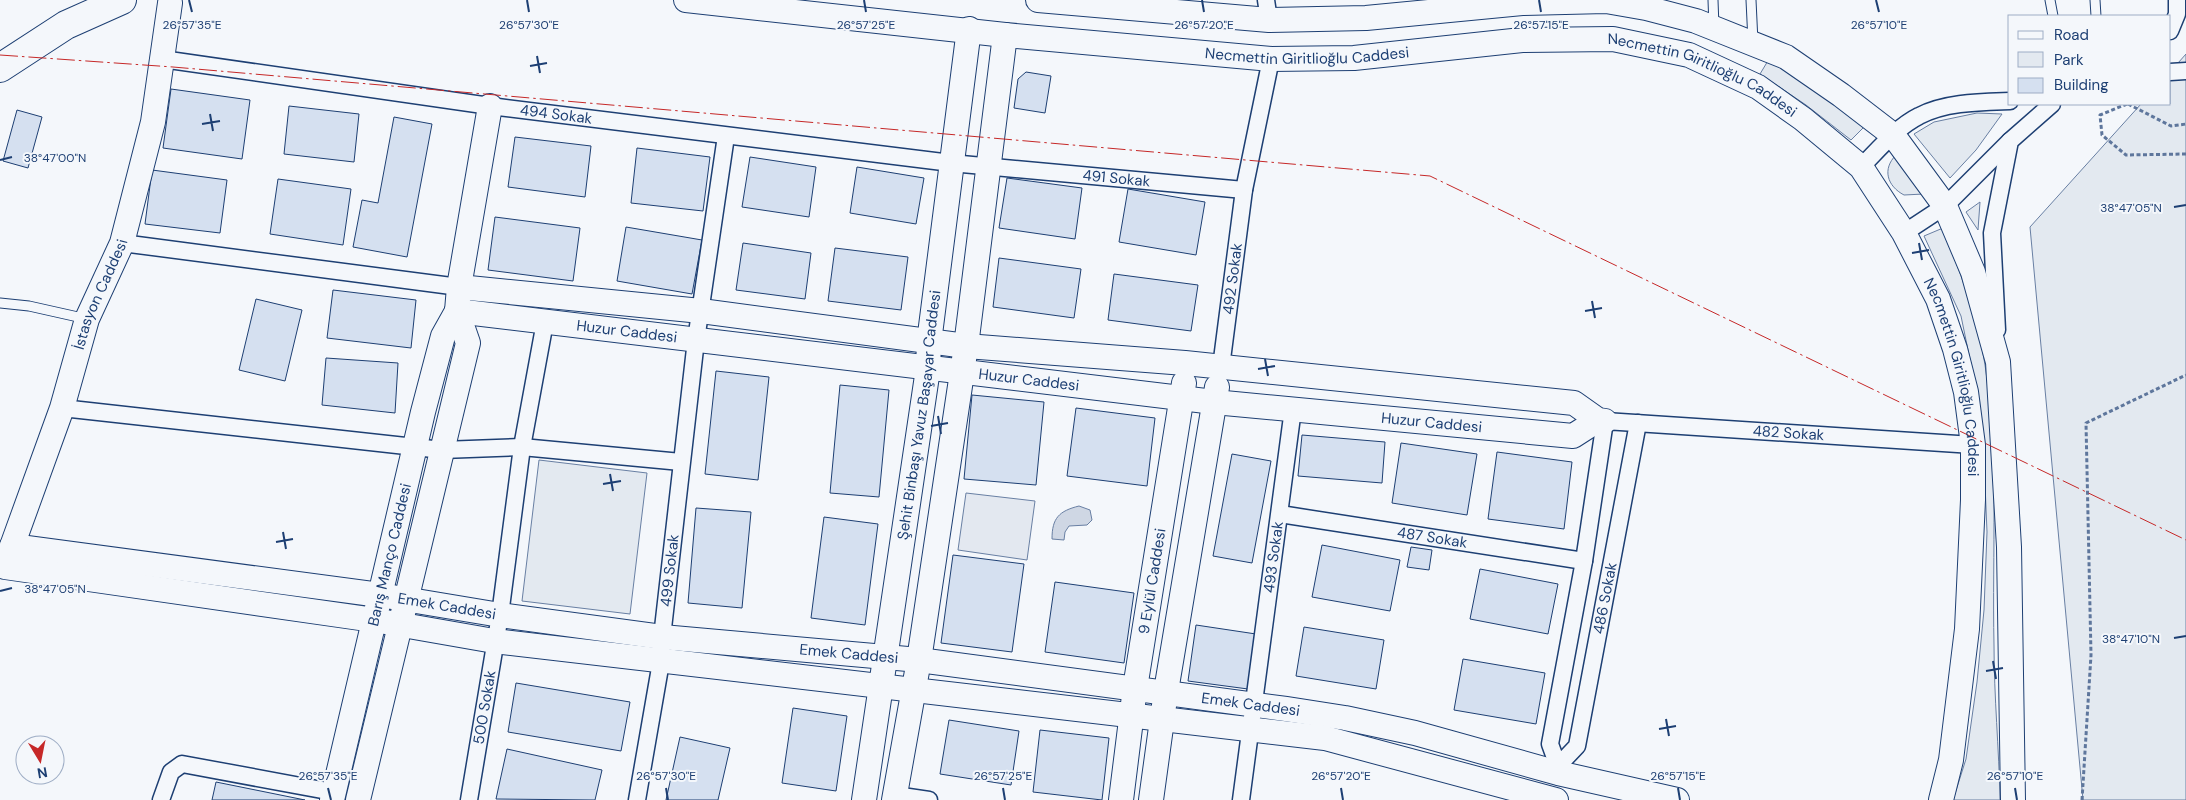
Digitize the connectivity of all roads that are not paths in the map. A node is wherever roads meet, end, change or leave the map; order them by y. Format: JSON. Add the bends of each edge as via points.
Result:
{"nodes":[{"id":1,"x":122,"y":0,"type":"edge"},
{"id":2,"x":686,"y":0,"type":"edge"},
{"id":3,"x":1038,"y":0,"type":"edge"},
{"id":4,"x":1606,"y":0,"type":"edge"},
{"id":5,"x":1713,"y":0,"type":"edge"},
{"id":6,"x":1751,"y":0,"type":"edge"},
{"id":7,"x":2050,"y":0,"type":"edge"},
{"id":8,"x":2095,"y":0,"type":"edge"},
{"id":9,"x":2177,"y":0,"type":"edge"},
{"id":10,"x":170,"y":3,"type":"dead end"},
{"id":11,"x":1267,"y":10,"type":"edge"},
{"id":12,"x":2053,"y":15,"type":"edge"},
{"id":13,"x":2096,"y":15,"type":"edge"},
{"id":14,"x":1714,"y":28,"type":"junction"},
{"id":15,"x":2171,"y":29,"type":"edge"},
{"id":16,"x":969,"y":30,"type":"junction"},
{"id":17,"x":1005,"y":35,"type":"junction"},
{"id":18,"x":1754,"y":44,"type":"junction"},
{"id":19,"x":1271,"y":58,"type":"junction"},
{"id":20,"x":162,"y":59,"type":"junction"},
{"id":21,"x":0,"y":68,"type":"edge"},
{"id":22,"x":2186,"y":71,"type":"edge"},
{"id":23,"x":2171,"y":72,"type":"edge"},
{"id":24,"x":2008,"y":100,"type":"edge"},
{"id":25,"x":2051,"y":105,"type":"edge"},
{"id":26,"x":490,"y":106,"type":"junction"},
{"id":27,"x":1893,"y":135,"type":"junction"},
{"id":28,"x":726,"y":136,"type":"junction"},
{"id":29,"x":2010,"y":141,"type":"junction"},
{"id":30,"x":951,"y":163,"type":"junction"},
{"id":31,"x":990,"y":166,"type":"junction"},
{"id":32,"x":1861,"y":167,"type":"junction"},
{"id":33,"x":1244,"y":190,"type":"junction"},
{"id":34,"x":1945,"y":206,"type":"junction"},
{"id":35,"x":1904,"y":233,"type":"junction"},
{"id":36,"x":122,"y":242,"type":"junction"},
{"id":37,"x":459,"y":287,"type":"junction"},
{"id":38,"x":0,"y":303,"type":"edge"},
{"id":39,"x":457,"y":311,"type":"junction"},
{"id":40,"x":700,"y":311,"type":"junction"},
{"id":41,"x":87,"y":319,"type":"junction"},
{"id":42,"x":544,"y":322,"type":"junction"},
{"id":43,"x":696,"y":340,"type":"junction"},
{"id":44,"x":929,"y":342,"type":"junction"},
{"id":45,"x":966,"y":346,"type":"junction"},
{"id":46,"x":1998,"y":362,"type":"junction"},
{"id":47,"x":1186,"y":364,"type":"junction"},
{"id":48,"x":1221,"y":367,"type":"junction"},
{"id":49,"x":928,"y":368,"type":"junction"},
{"id":50,"x":961,"y":372,"type":"junction"},
{"id":51,"x":1183,"y":397,"type":"junction"},
{"id":52,"x":1214,"y":402,"type":"junction"},
{"id":53,"x":62,"y":408,"type":"junction"},
{"id":54,"x":1293,"y":409,"type":"junction"},
{"id":55,"x":1601,"y":420,"type":"junction"},
{"id":56,"x":1638,"y":423,"type":"junction"},
{"id":57,"x":1973,"y":445,"type":"junction"},
{"id":58,"x":522,"y":447,"type":"junction"},
{"id":59,"x":415,"y":448,"type":"junction"},
{"id":60,"x":442,"y":450,"type":"junction"},
{"id":61,"x":681,"y":462,"type":"junction"},
{"id":62,"x":1280,"y":514,"type":"junction"},
{"id":63,"x":1584,"y":561,"type":"junction"},
{"id":64,"x":6,"y":562,"type":"edge"},
{"id":65,"x":380,"y":595,"type":"junction"},
{"id":66,"x":407,"y":601,"type":"junction"},
{"id":67,"x":500,"y":615,"type":"junction"},
{"id":68,"x":374,"y":620,"type":"junction"},
{"id":69,"x":401,"y":624,"type":"junction"},
{"id":70,"x":662,"y":637,"type":"junction"},
{"id":71,"x":494,"y":641,"type":"junction"},
{"id":72,"x":885,"y":657,"type":"junction"},
{"id":73,"x":919,"y":660,"type":"junction"},
{"id":74,"x":661,"y":662,"type":"junction"},
{"id":75,"x":881,"y":685,"type":"junction"},
{"id":76,"x":915,"y":688,"type":"junction"},
{"id":77,"x":1135,"y":688,"type":"junction"},
{"id":78,"x":1166,"y":691,"type":"junction"},
{"id":79,"x":1131,"y":715,"type":"junction"},
{"id":80,"x":1253,"y":717,"type":"junction"},
{"id":81,"x":1162,"y":719,"type":"junction"},
{"id":82,"x":2012,"y":729,"type":"junction"},
{"id":83,"x":1558,"y":770,"type":"junction"},
{"id":84,"x":332,"y":796,"type":"edge"},
{"id":85,"x":894,"y":797,"type":"edge"},
{"id":86,"x":161,"y":800,"type":"edge"},
{"id":87,"x":358,"y":800,"type":"edge"},
{"id":88,"x":469,"y":800,"type":"edge"},
{"id":89,"x":637,"y":800,"type":"edge"},
{"id":90,"x":864,"y":800,"type":"edge"},
{"id":91,"x":929,"y":800,"type":"edge"},
{"id":92,"x":1121,"y":800,"type":"edge"},
{"id":93,"x":1151,"y":800,"type":"edge"},
{"id":94,"x":1241,"y":800,"type":"edge"},
{"id":95,"x":1554,"y":800,"type":"edge"},
{"id":96,"x":1678,"y":800,"type":"edge"},
{"id":97,"x":1942,"y":800,"type":"edge"},
{"id":98,"x":2013,"y":800,"type":"edge"},
{"id":99,"x":2024,"y":800,"type":"edge"}],
"edges":[{"from":1,"to":21,"type":"highway","via":[[66,25]]},
{"from":2,"to":16,"type":"street","name":"Necmettin Giritlioğlu Caddesi"},
{"from":3,"to":11,"type":"street"},
{"from":4,"to":11,"type":"street","via":[[1522,3],[1366,18]]},
{"from":4,"to":14,"type":"street"},
{"from":5,"to":14,"type":"lane"},
{"from":6,"to":18,"type":"lane"},
{"from":7,"to":12,"type":"lane"},
{"from":8,"to":13,"type":"lane"},
{"from":9,"to":15,"type":"street","via":[[2177,14]]},
{"from":10,"to":20,"type":"street","name":"İstasyon Caddesi"},
{"from":14,"to":18,"type":"street"},
{"from":16,"to":17,"type":"street","name":"Necmettin Giritlioğlu Caddesi"},
{"from":16,"to":30,"type":"street","name":"Şehit Binbaşı Yavuz Başayar Caddesi"},
{"from":17,"to":19,"type":"street","name":"Necmettin Giritlioğlu Caddesi"},
{"from":17,"to":31,"type":"street"},
{"from":18,"to":27,"type":"street","via":[[1786,57]]},
{"from":19,"to":32,"type":"street","name":"Necmettin Giritlioğlu Caddesi","via":[[1354,58],[1522,40],[1613,39],[1690,54],[1758,87],[1804,118]]},
{"from":19,"to":33,"type":"street","name":"492 Sokak"},
{"from":20,"to":26,"type":"street","name":"494 Sokak"},
{"from":20,"to":36,"type":"street","name":"İstasyon Caddesi","via":[[153,122]]},
{"from":22,"to":23,"type":"street"},
{"from":24,"to":27,"type":"street","via":[[1947,107],[1919,116]]},
{"from":25,"to":29,"type":"street"},
{"from":26,"to":28,"type":"street","name":"494 Sokak"},
{"from":26,"to":37,"type":"street","name":"Barış Manço Caddesi"},
{"from":27,"to":32,"type":"street"},
{"from":27,"to":34,"type":"street"},
{"from":28,"to":30,"type":"street","name":"494 Sokak"},
{"from":28,"to":40,"type":"street","name":"499 Sokak"},
{"from":29,"to":34,"type":"street"},
{"from":29,"to":46,"type":"street","via":[[1992,233]]},
{"from":30,"to":31,"type":"street","name":"491 Sokak"},
{"from":30,"to":44,"type":"street","name":"Şehit Binbaşı Yavuz Başayar Caddesi"},
{"from":31,"to":33,"type":"street","name":"491 Sokak"},
{"from":31,"to":45,"type":"street"},
{"from":32,"to":35,"type":"street","name":"Necmettin Giritlioğlu Caddesi"},
{"from":33,"to":48,"type":"street","name":"492 Sokak"},
{"from":34,"to":35,"type":"street"},
{"from":34,"to":46,"type":"street","via":[[1973,272]]},
{"from":35,"to":57,"type":"street","name":"Necmettin Giritlioğlu Caddesi","via":[[1938,299],[1955,348],[1966,392]]},
{"from":36,"to":37,"type":"street"},
{"from":36,"to":41,"type":"street","name":"İstasyon Caddesi"},
{"from":37,"to":39,"type":"street","name":"Barış Manço Caddesi"},
{"from":37,"to":40,"type":"street","name":"Huzur Caddesi"},
{"from":38,"to":41,"type":"lane"},
{"from":39,"to":42,"type":"street","name":"Huzur Caddesi"},
{"from":39,"to":59,"type":"street","name":"Barış Manço Caddesi","via":[[443,336]]},
{"from":39,"to":60,"type":"street","name":"Barış Manço Caddesi","via":[[468,343]]},
{"from":40,"to":43,"type":"street","name":"499 Sokak"},
{"from":40,"to":44,"type":"street","name":"Huzur Caddesi"},
{"from":41,"to":53,"type":"street","name":"İstasyon Caddesi"},
{"from":42,"to":43,"type":"street","name":"Huzur Caddesi"},
{"from":42,"to":58,"type":"street","name":"500 Sokak"},
{"from":43,"to":49,"type":"street","name":"Huzur Caddesi"},
{"from":43,"to":61,"type":"street","name":"499 Sokak"},
{"from":44,"to":45,"type":"street","name":"Huzur Caddesi"},
{"from":44,"to":49,"type":"street","name":"Şehit Binbaşı Yavuz Başayar Caddesi"},
{"from":45,"to":47,"type":"street","name":"Huzur Caddesi"},
{"from":45,"to":50,"type":"street"},
{"from":46,"to":82,"type":"street","via":[[2009,547]]},
{"from":47,"to":48,"type":"street","name":"Huzur Caddesi"},
{"from":47,"to":51,"type":"street","name":"9 Eylül Caddesi"},
{"from":48,"to":52,"type":"street","name":"9 Eylül Caddesi"},
{"from":48,"to":55,"type":"street","name":"Huzur Caddesi","via":[[1574,403]]},
{"from":49,"to":50,"type":"street","name":"Huzur Caddesi"},
{"from":49,"to":72,"type":"street","name":"Şehit Binbaşı Yavuz Başayar Caddesi"},
{"from":50,"to":51,"type":"street","name":"Huzur Caddesi"},
{"from":50,"to":73,"type":"street"},
{"from":51,"to":52,"type":"street","name":"Huzur Caddesi"},
{"from":51,"to":77,"type":"street","name":"9 Eylül Caddesi"},
{"from":52,"to":54,"type":"street","name":"Huzur Caddesi"},
{"from":52,"to":78,"type":"street","name":"9 Eylül Caddesi"},
{"from":53,"to":59,"type":"street"},
{"from":53,"to":64,"type":"street","name":"İstasyon Caddesi"},
{"from":54,"to":55,"type":"street","name":"Huzur Caddesi","via":[[1573,436]]},
{"from":54,"to":62,"type":"street","name":"493 Sokak"},
{"from":55,"to":56,"type":"street","name":"482 Sokak"},
{"from":55,"to":63,"type":"street","name":"486 Sokak"},
{"from":56,"to":57,"type":"street","name":"482 Sokak"},
{"from":56,"to":83,"type":"street","name":"486 Sokak","via":[[1577,746]]},
{"from":57,"to":97,"type":"street","name":"Necmettin Giritlioğlu Caddesi","via":[[1967,629],[1951,760]]},
{"from":58,"to":60,"type":"street"},
{"from":58,"to":61,"type":"street"},
{"from":58,"to":67,"type":"street","name":"500 Sokak"},
{"from":59,"to":60,"type":"street"},
{"from":59,"to":65,"type":"street","name":"Barış Manço Caddesi"},
{"from":60,"to":66,"type":"street","name":"Barış Manço Caddesi"},
{"from":61,"to":70,"type":"street","name":"499 Sokak"},
{"from":62,"to":63,"type":"street","name":"487 Sokak"},
{"from":62,"to":80,"type":"street","name":"493 Sokak"},
{"from":63,"to":83,"type":"street","name":"486 Sokak","via":[[1550,744]]},
{"from":64,"to":65,"type":"street","name":"Emek Caddesi"},
{"from":64,"to":68,"type":"street","name":"Emek Caddesi"},
{"from":65,"to":66,"type":"street","name":"Emek Caddesi"},
{"from":65,"to":68,"type":"street","name":"Barış Manço Caddesi"},
{"from":66,"to":67,"type":"street","name":"Emek Caddesi"},
{"from":66,"to":69,"type":"street","name":"Barış Manço Caddesi"},
{"from":67,"to":70,"type":"street","name":"Emek Caddesi"},
{"from":67,"to":71,"type":"street","name":"500 Sokak"},
{"from":68,"to":69,"type":"street","name":"Emek Caddesi"},
{"from":68,"to":84,"type":"street","name":"Barış Manço Caddesi"},
{"from":69,"to":71,"type":"street","name":"Emek Caddesi"},
{"from":69,"to":87,"type":"street","name":"Barış Manço Caddesi"},
{"from":70,"to":72,"type":"street","name":"Emek Caddesi"},
{"from":70,"to":74,"type":"street","name":"499 Sokak"},
{"from":71,"to":74,"type":"street","name":"Emek Caddesi"},
{"from":71,"to":88,"type":"street","name":"500 Sokak"},
{"from":72,"to":73,"type":"street","name":"Emek Caddesi"},
{"from":72,"to":75,"type":"street","name":"Şehit Binbaşı Yavuz Başayar Caddesi"},
{"from":73,"to":76,"type":"street"},
{"from":73,"to":77,"type":"street","name":"Emek Caddesi"},
{"from":74,"to":75,"type":"street","name":"Emek Caddesi"},
{"from":74,"to":89,"type":"street","name":"499 Sokak"},
{"from":75,"to":76,"type":"street","name":"Emek Caddesi"},
{"from":75,"to":90,"type":"street","name":"Şehit Binbaşı Yavuz Başayar Caddesi"},
{"from":76,"to":79,"type":"street","name":"Emek Caddesi"},
{"from":76,"to":85,"type":"street"},
{"from":77,"to":78,"type":"street","name":"Emek Caddesi"},
{"from":77,"to":79,"type":"street","name":"9 Eylül Caddesi"},
{"from":78,"to":80,"type":"street","name":"Emek Caddesi"},
{"from":78,"to":81,"type":"street","name":"9 Eylül Caddesi"},
{"from":79,"to":81,"type":"street","name":"Emek Caddesi"},
{"from":79,"to":92,"type":"street","name":"9 Eylül Caddesi"},
{"from":80,"to":81,"type":"street","name":"Emek Caddesi"},
{"from":80,"to":83,"type":"street","name":"Emek Caddesi","via":[[1286,708],[1345,718]]},
{"from":80,"to":94,"type":"street","name":"493 Sokak"},
{"from":80,"to":95,"type":"street","name":"Emek Caddesi"},
{"from":81,"to":93,"type":"street","name":"9 Eylül Caddesi"},
{"from":82,"to":98,"type":"street"},
{"from":82,"to":99,"type":"street"},
{"from":83,"to":95,"type":"street"},
{"from":83,"to":96,"type":"street","name":"Emek Caddesi"},
{"from":84,"to":86,"type":"street","via":[[182,764],[171,772]]},
{"from":85,"to":91,"type":"street"}]}
